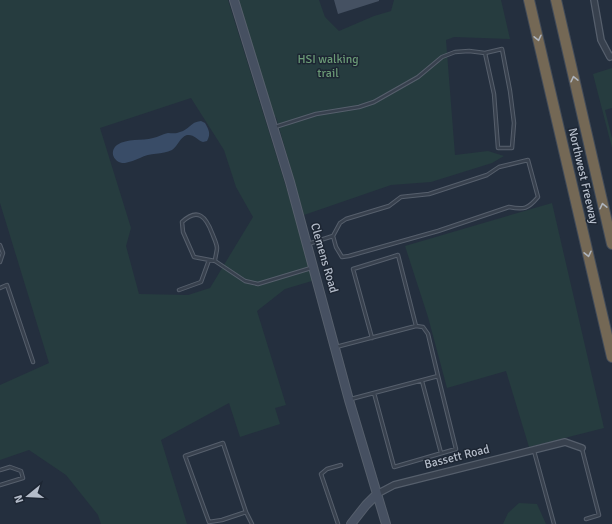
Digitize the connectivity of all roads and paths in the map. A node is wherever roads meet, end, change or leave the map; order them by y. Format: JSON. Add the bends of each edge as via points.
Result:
{"nodes":[{"id":1,"x":234,"y":0,"type":"edge"},
{"id":2,"x":529,"y":0,"type":"edge"},
{"id":3,"x":556,"y":0,"type":"edge"},
{"id":4,"x":594,"y":0,"type":"edge"},
{"id":5,"x":485,"y":53,"type":"junction"},
{"id":6,"x":612,"y":56,"type":"edge"},
{"id":7,"x":273,"y":127,"type":"junction"},
{"id":8,"x":334,"y":236,"type":"junction"},
{"id":9,"x":307,"y":244,"type":"junction"},
{"id":10,"x":612,"y":244,"type":"edge"},
{"id":11,"x":0,"y":245,"type":"edge"},
{"id":12,"x":209,"y":260,"type":"junction"},
{"id":13,"x":215,"y":261,"type":"junction"},
{"id":14,"x":0,"y":262,"type":"edge"},
{"id":15,"x":314,"y":268,"type":"junction"},
{"id":16,"x":0,"y":288,"type":"edge"},
{"id":17,"x":180,"y":290,"type":"dead end"},
{"id":18,"x":416,"y":326,"type":"junction"},
{"id":19,"x":372,"y":338,"type":"junction"},
{"id":20,"x":336,"y":347,"type":"junction"},
{"id":21,"x":612,"y":357,"type":"edge"},
{"id":22,"x":33,"y":362,"type":"dead end"},
{"id":23,"x":438,"y":376,"type":"junction"},
{"id":24,"x":422,"y":381,"type":"junction"},
{"id":25,"x":374,"y":393,"type":"junction"},
{"id":26,"x":349,"y":400,"type":"junction"},
{"id":27,"x":582,"y":448,"type":"joint"},
{"id":28,"x":534,"y":450,"type":"junction"},
{"id":29,"x":440,"y":453,"type":"junction"},
{"id":30,"x":341,"y":465,"type":"dead end"},
{"id":31,"x":0,"y":470,"type":"edge"},
{"id":32,"x":0,"y":485,"type":"edge"},
{"id":33,"x":377,"y":494,"type":"junction"},
{"id":34,"x":246,"y":512,"type":"junction"},
{"id":35,"x":586,"y":519,"type":"dead end"},
{"id":36,"x":252,"y":524,"type":"edge"},
{"id":37,"x":338,"y":524,"type":"edge"},
{"id":38,"x":351,"y":524,"type":"edge"},
{"id":39,"x":386,"y":524,"type":"edge"},
{"id":40,"x":554,"y":524,"type":"edge"}],
"edges":[{"from":1,"to":7,"type":"street","name":"Clemens Road"},
{"from":2,"to":21,"type":"highway","name":"Northwest Freeway","one_way":true},
{"from":10,"to":3,"type":"highway","name":"Northwest Freeway","one_way":true},
{"from":4,"to":6,"type":"street","via":[[601,40],[610,57]]},
{"from":5,"to":5,"type":"lane","via":[[494,94],[498,148],[512,148],[514,123],[502,50]]},
{"from":5,"to":7,"type":"lane","via":[[455,52],[374,102],[316,114]]},
{"from":7,"to":9,"type":"street","name":"Clemens Road"},
{"from":8,"to":8,"type":"lane","via":[[340,223],[346,219],[389,206],[401,197],[429,194],[487,175],[499,167],[528,160],[538,197],[522,210],[510,207],[438,232],[342,257],[336,247]]},
{"from":8,"to":9,"type":"lane"},
{"from":9,"to":15,"type":"street","name":"Clemens Road"},
{"from":11,"to":14,"type":"lane","via":[[3,253]]},
{"from":12,"to":13,"type":"lane"},
{"from":12,"to":13,"type":"lane","via":[[194,258],[183,232],[182,222],[188,216],[194,214],[204,217],[208,223],[217,248]]},
{"from":12,"to":17,"type":"lane","via":[[201,282]]},
{"from":13,"to":15,"type":"lane","via":[[245,281],[258,284]]},
{"from":15,"to":20,"type":"street","name":"Clemens Road"},
{"from":16,"to":22,"type":"lane","via":[[8,285]]},
{"from":18,"to":19,"type":"lane"},
{"from":18,"to":19,"type":"lane","via":[[398,255],[353,269]]},
{"from":18,"to":23,"type":"lane","via":[[423,327],[428,334]]},
{"from":19,"to":20,"type":"lane"},
{"from":20,"to":26,"type":"street","name":"Clemens Road"},
{"from":23,"to":24,"type":"lane"},
{"from":23,"to":29,"type":"lane","via":[[456,448]]},
{"from":24,"to":25,"type":"lane"},
{"from":24,"to":29,"type":"lane"},
{"from":25,"to":26,"type":"lane"},
{"from":25,"to":29,"type":"lane","via":[[394,467]]},
{"from":26,"to":33,"type":"street","name":"Clemens Road"},
{"from":27,"to":28,"type":"street","name":"Bassett Road","via":[[565,442]]},
{"from":27,"to":35,"type":"lane","via":[[599,515]]},
{"from":28,"to":33,"type":"street","name":"Bassett Road","via":[[394,485]]},
{"from":28,"to":40,"type":"lane"},
{"from":30,"to":37,"type":"lane","via":[[327,469],[321,474]]},
{"from":31,"to":32,"type":"lane","via":[[10,467],[21,471],[23,478]]},
{"from":33,"to":38,"type":"street","name":"Bassett Road"},
{"from":33,"to":39,"type":"street","name":"Clemens Road"},
{"from":34,"to":34,"type":"lane","via":[[223,443],[185,456],[209,522]]},
{"from":34,"to":36,"type":"lane"}]}
